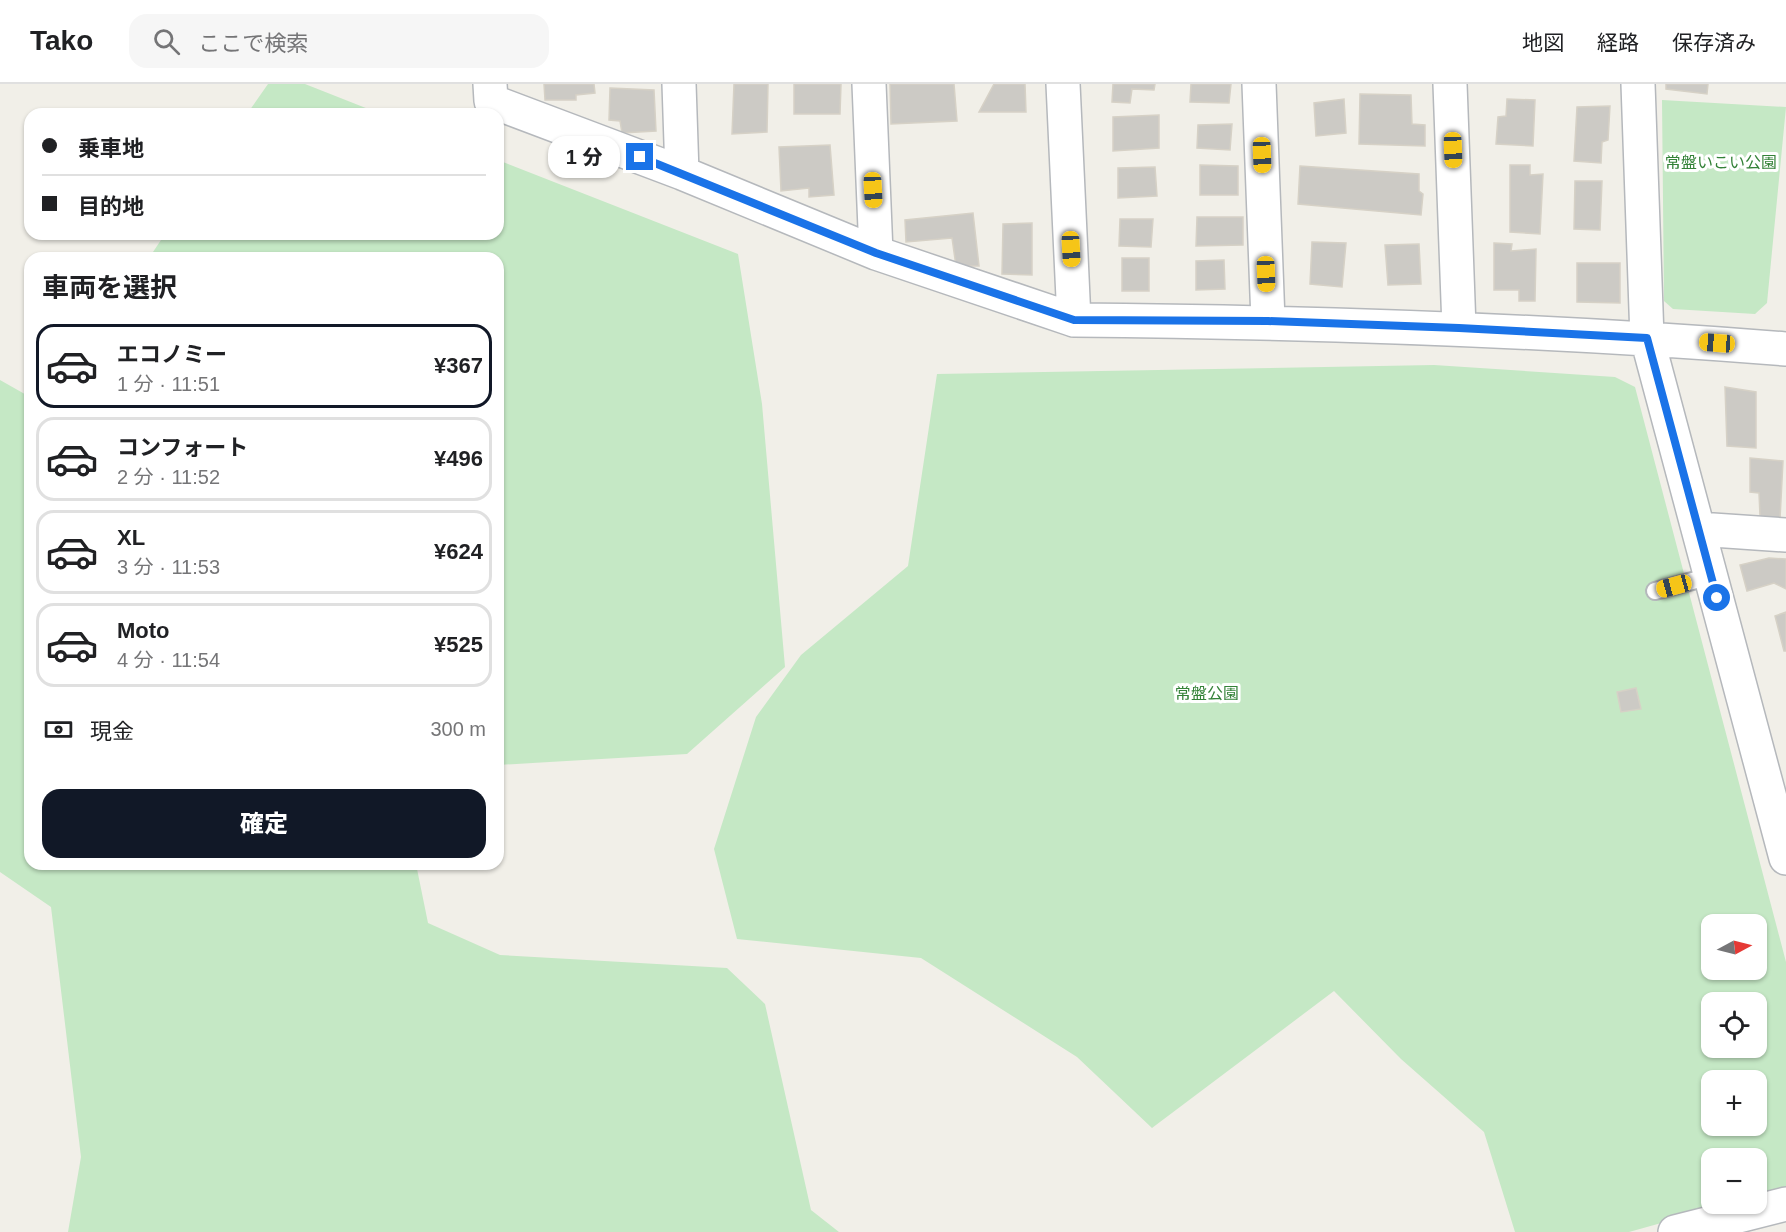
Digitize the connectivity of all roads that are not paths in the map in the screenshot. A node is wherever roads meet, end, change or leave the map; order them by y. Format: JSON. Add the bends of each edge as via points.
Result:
{"nodes":[{"id":1,"x":490,"y":84,"type":"edge"},
{"id":2,"x":679,"y":84,"type":"edge"},
{"id":3,"x":869,"y":84,"type":"edge"},
{"id":4,"x":1063,"y":84,"type":"edge"},
{"id":5,"x":1259,"y":84,"type":"edge"},
{"id":6,"x":1450,"y":84,"type":"edge"},
{"id":7,"x":1638,"y":84,"type":"edge"},
{"id":8,"x":682,"y":173,"type":"junction"},
{"id":9,"x":876,"y":253,"type":"junction"},
{"id":10,"x":1074,"y":320,"type":"junction"},
{"id":11,"x":1268,"y":321,"type":"junction"},
{"id":12,"x":1459,"y":328,"type":"junction"},
{"id":13,"x":1647,"y":338,"type":"junction"},
{"id":14,"x":1786,"y":349,"type":"edge"},
{"id":15,"x":1698,"y":529,"type":"junction"},
{"id":16,"x":1786,"y":535,"type":"edge"},
{"id":17,"x":1711,"y":576,"type":"junction"},
{"id":18,"x":1655,"y":591,"type":"dead end"},
{"id":19,"x":1786,"y":858,"type":"edge"},
{"id":20,"x":1786,"y":1204,"type":"edge"},
{"id":21,"x":1709,"y":1228,"type":"edge"},
{"id":22,"x":1675,"y":1232,"type":"edge"}],
"edges":[{"from":1,"to":8,"type":"street","via":[[491,101]]},
{"from":2,"to":8,"type":"street"},
{"from":3,"to":9,"type":"street"},
{"from":4,"to":10,"type":"street"},
{"from":5,"to":11,"type":"street"},
{"from":6,"to":12,"type":"street"},
{"from":7,"to":13,"type":"street"},
{"from":8,"to":9,"type":"street"},
{"from":9,"to":10,"type":"street"},
{"from":10,"to":11,"type":"street"},
{"from":11,"to":12,"type":"street"},
{"from":12,"to":13,"type":"street"},
{"from":13,"to":14,"type":"street"},
{"from":13,"to":15,"type":"street"},
{"from":15,"to":16,"type":"street"},
{"from":15,"to":17,"type":"street"},
{"from":17,"to":18,"type":"lane"},
{"from":17,"to":19,"type":"street"},
{"from":20,"to":21,"type":"street"},
{"from":21,"to":22,"type":"street"}]}
